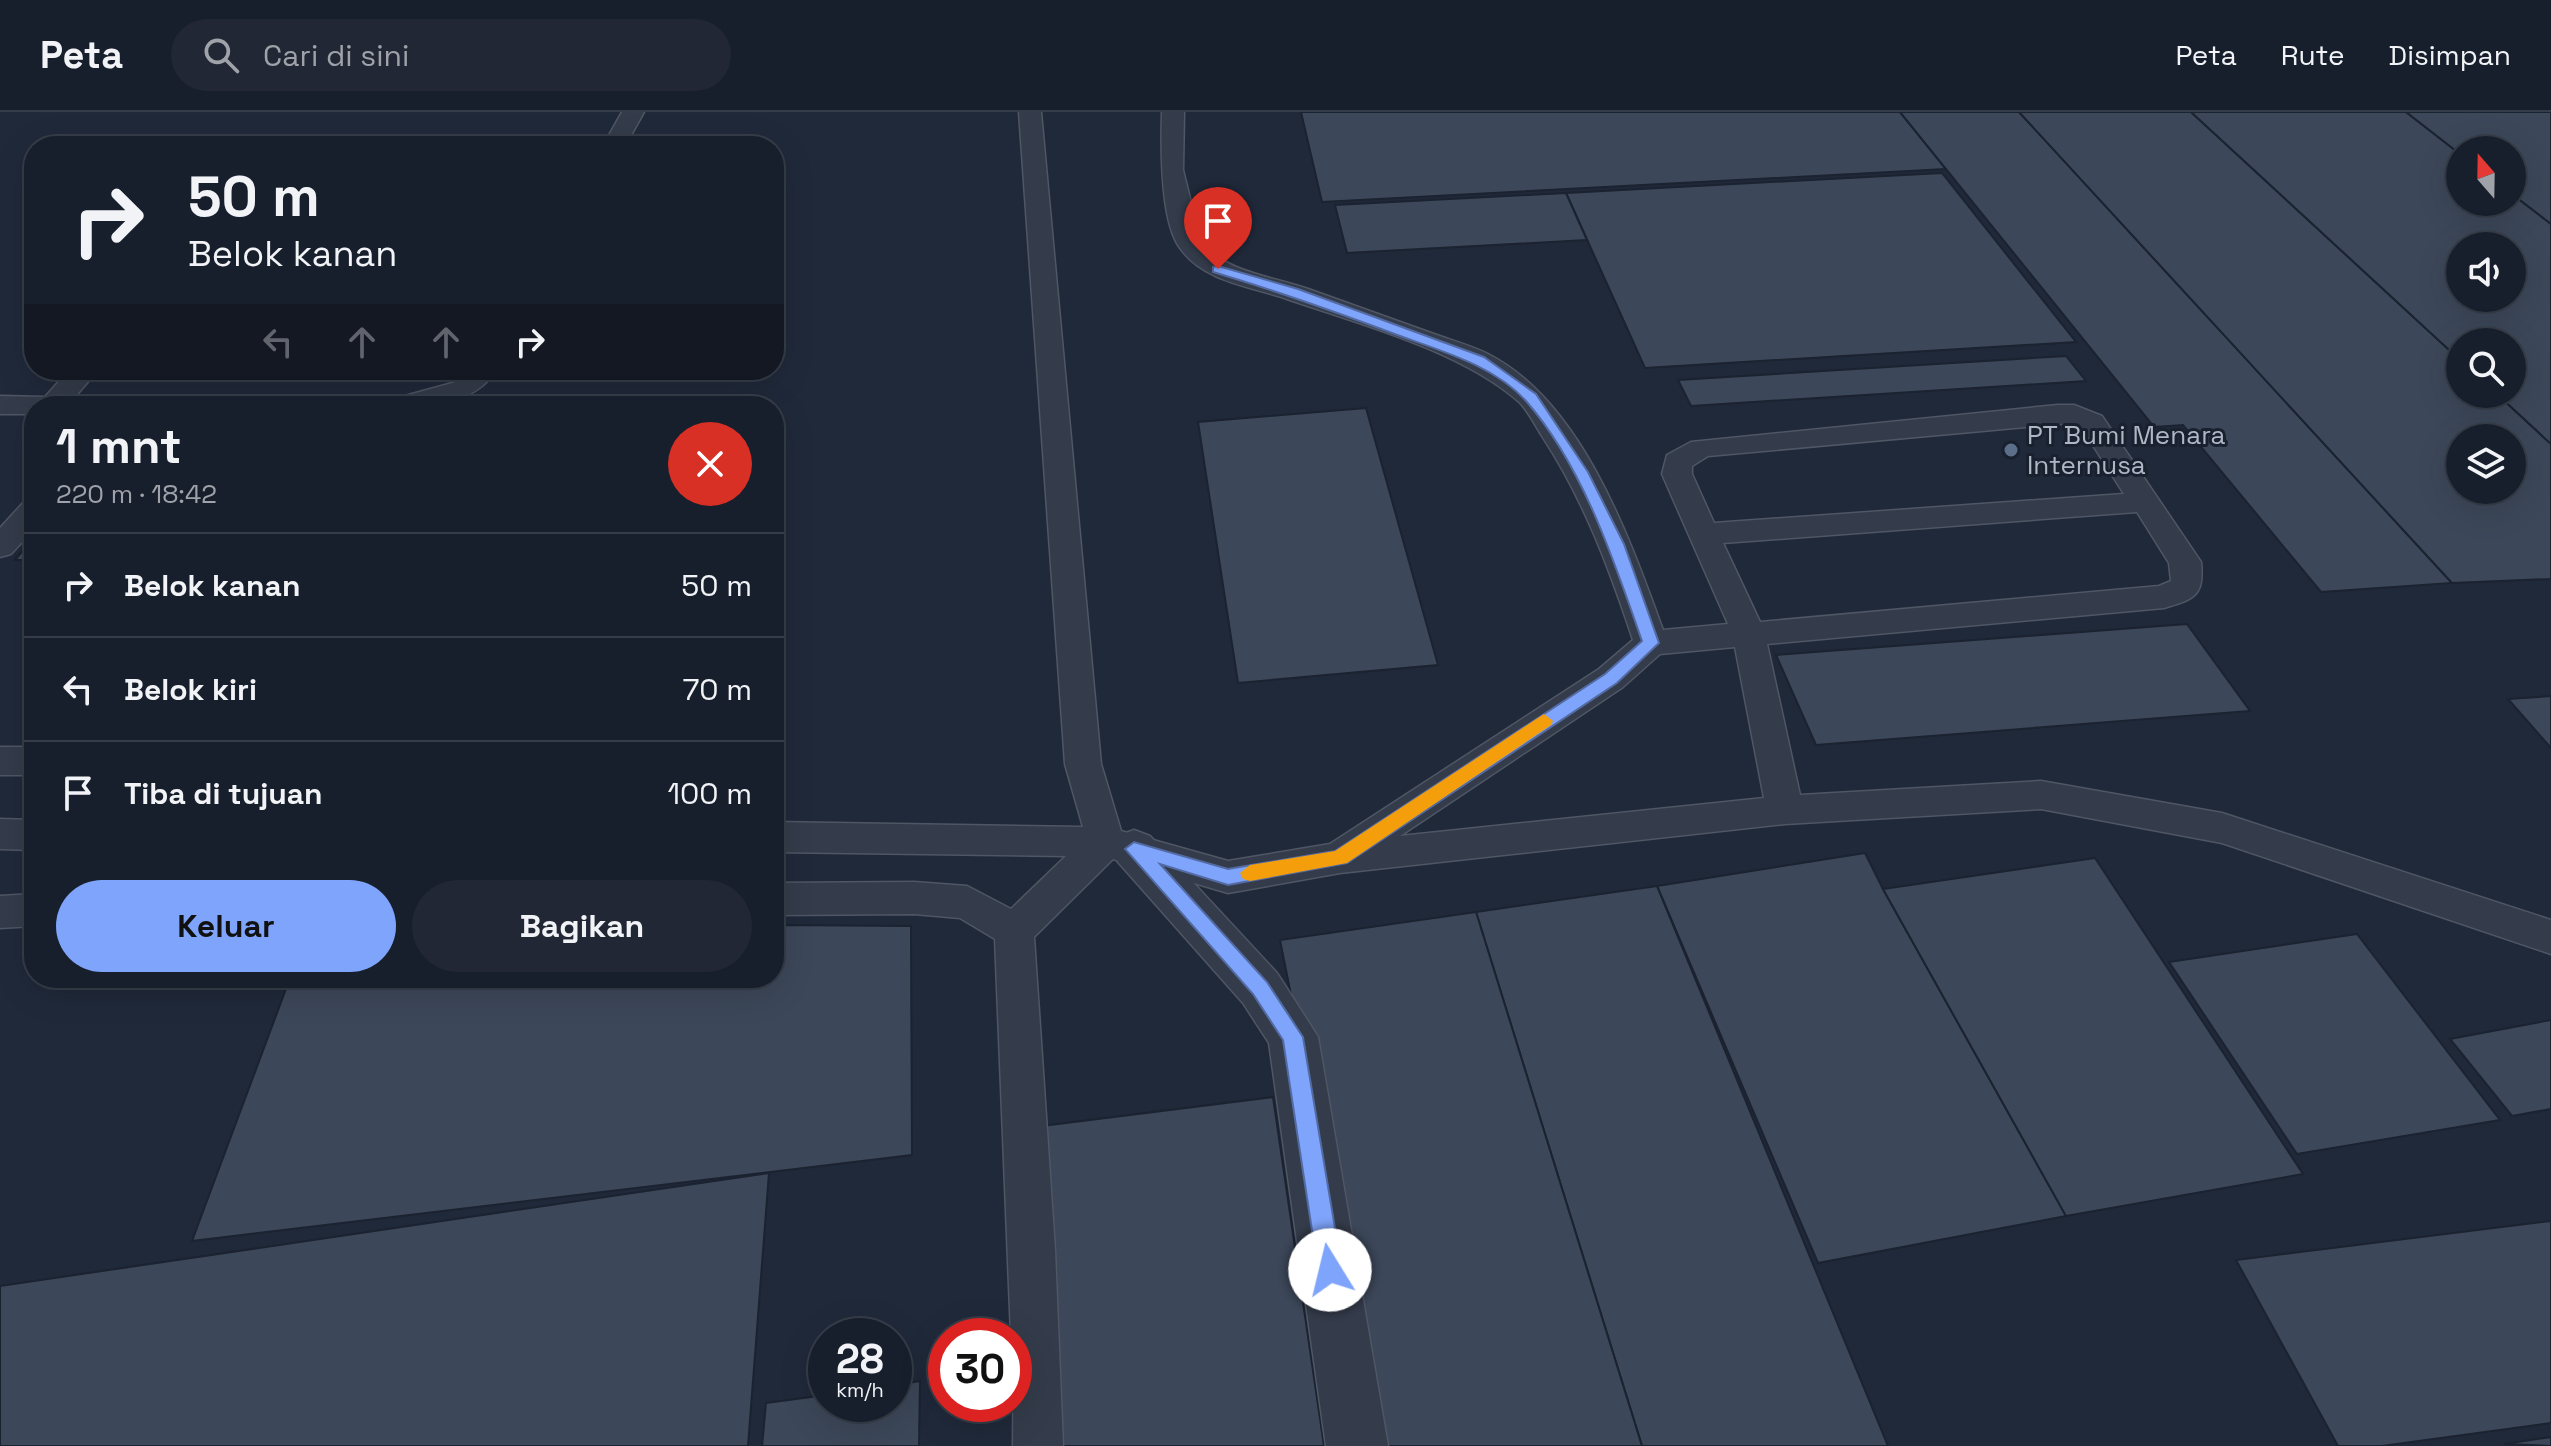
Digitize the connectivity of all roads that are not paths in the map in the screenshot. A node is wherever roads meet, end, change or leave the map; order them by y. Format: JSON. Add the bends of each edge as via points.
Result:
{"nodes":[{"id":1,"x":633,"y":112,"type":"edge"},
{"id":2,"x":1030,"y":112,"type":"edge"},
{"id":3,"x":1173,"y":112,"type":"edge"},
{"id":4,"x":620,"y":136,"type":"edge"},
{"id":5,"x":75,"y":380,"type":"edge"},
{"id":6,"x":474,"y":380,"type":"edge"},
{"id":7,"x":61,"y":396,"type":"edge"},
{"id":8,"x":437,"y":396,"type":"edge"},
{"id":9,"x":0,"y":405,"type":"edge"},
{"id":10,"x":24,"y":405,"type":"edge"},
{"id":11,"x":2144,"y":502,"type":"junction"},
{"id":12,"x":24,"y":521,"type":"edge"},
{"id":13,"x":1704,"y":534,"type":"junction"},
{"id":14,"x":0,"y":547,"type":"edge"},
{"id":15,"x":1748,"y":632,"type":"junction"},
{"id":16,"x":1651,"y":643,"type":"junction"},
{"id":17,"x":0,"y":761,"type":"edge"},
{"id":18,"x":24,"y":761,"type":"edge"},
{"id":19,"x":1785,"y":810,"type":"junction"},
{"id":20,"x":0,"y":834,"type":"edge"},
{"id":21,"x":24,"y":835,"type":"edge"},
{"id":22,"x":784,"y":837,"type":"edge"},
{"id":23,"x":1120,"y":846,"type":"junction"},
{"id":24,"x":1340,"y":858,"type":"junction"},
{"id":25,"x":784,"y":899,"type":"edge"},
{"id":26,"x":24,"y":911,"type":"edge"},
{"id":27,"x":0,"y":912,"type":"edge"},
{"id":28,"x":1014,"y":931,"type":"junction"},
{"id":29,"x":2551,"y":937,"type":"edge"},
{"id":30,"x":1038,"y":1446,"type":"edge"},
{"id":31,"x":1357,"y":1446,"type":"edge"}],
"edges":[{"from":1,"to":4,"type":"lane"},
{"from":2,"to":23,"type":"lane","via":[[1083,764]]},
{"from":3,"to":16,"type":"lane","via":[[1171,170],[1189,244],[1199,256],[1218,269],[1479,360],[1531,397],[1581,472],[1616,544]]},
{"from":5,"to":7,"type":"lane"},
{"from":6,"to":8,"type":"lane","via":[[466,388]]},
{"from":9,"to":10,"type":"lane"},
{"from":11,"to":13,"type":"lane"},
{"from":11,"to":13,"type":"lane","via":[[2092,422],[2058,414],[1701,448],[1677,462],[1677,474]]},
{"from":11,"to":15,"type":"lane","via":[[2185,562],[2187,586],[2164,597]]},
{"from":12,"to":14,"type":"lane"},
{"from":13,"to":15,"type":"lane"},
{"from":15,"to":16,"type":"lane"},
{"from":15,"to":19,"type":"lane"},
{"from":16,"to":24,"type":"lane","via":[[1611,678]]},
{"from":17,"to":18,"type":"lane"},
{"from":19,"to":24,"type":"lane"},
{"from":19,"to":29,"type":"lane","via":[[2041,795],[2222,828]]},
{"from":20,"to":21,"type":"lane"},
{"from":22,"to":23,"type":"lane"},
{"from":23,"to":24,"type":"lane","via":[[1228,877]]},
{"from":23,"to":28,"type":"lane"},
{"from":23,"to":31,"type":"street","via":[[1260,988],[1293,1037]]},
{"from":25,"to":28,"type":"lane","via":[[967,902]]},
{"from":26,"to":27,"type":"lane"},
{"from":28,"to":30,"type":"lane"}]}
